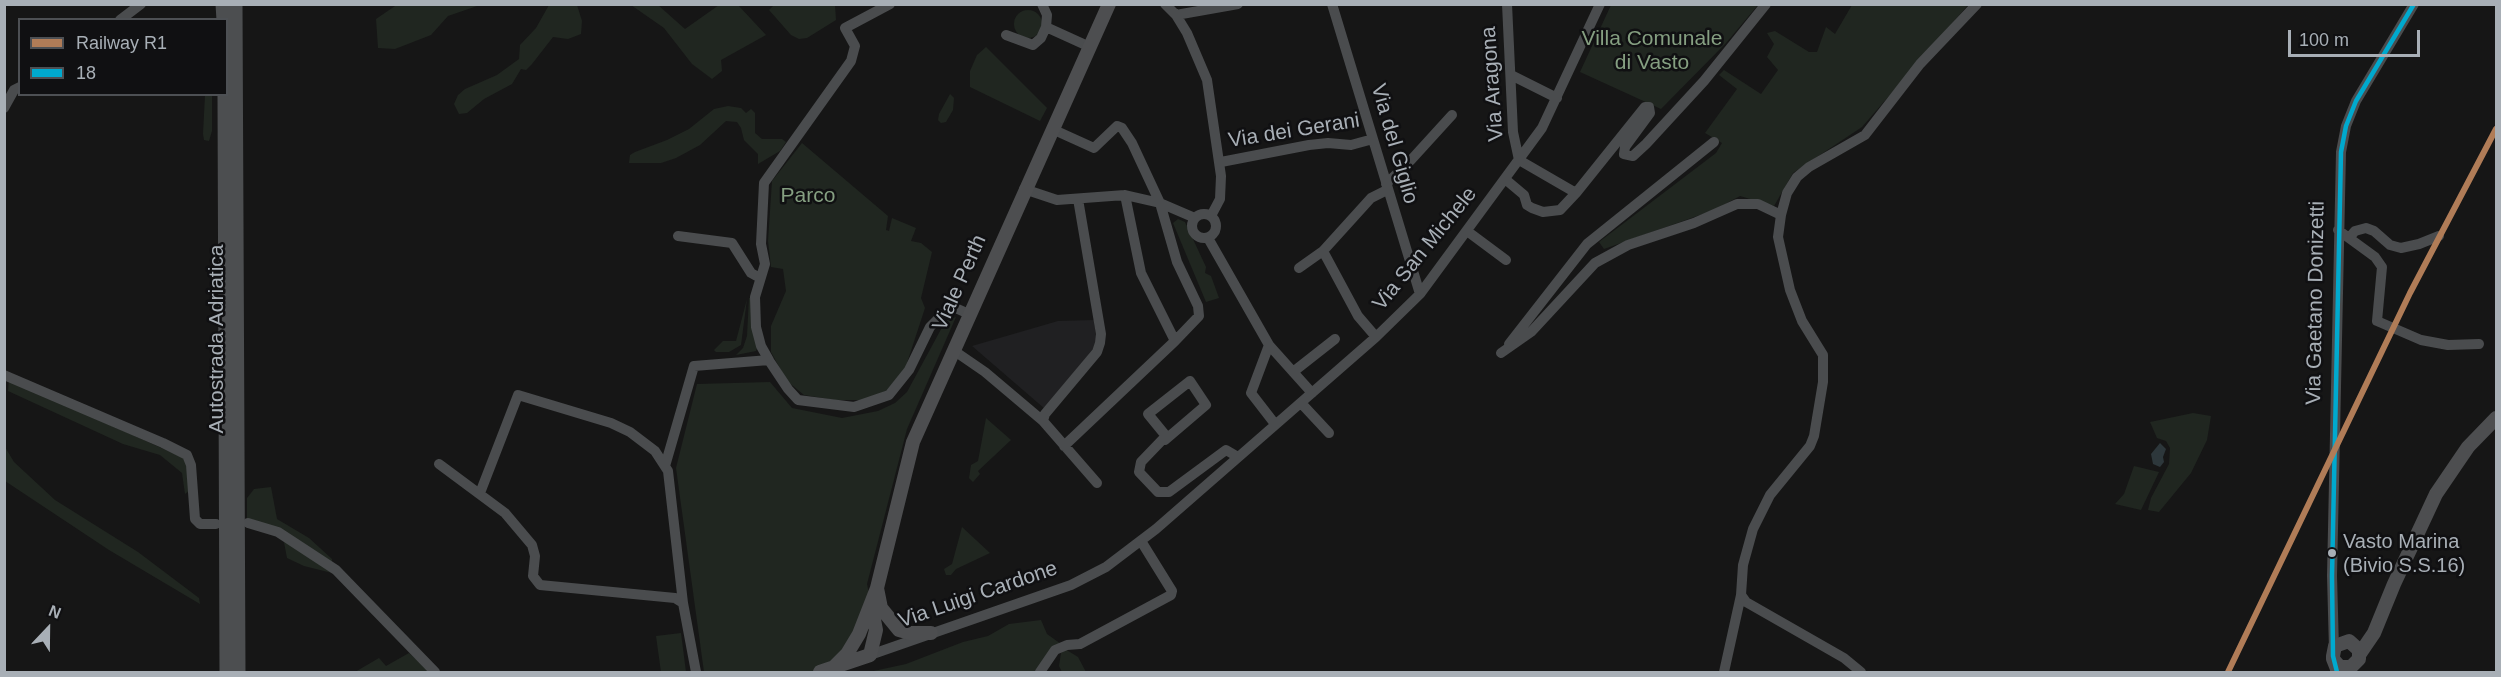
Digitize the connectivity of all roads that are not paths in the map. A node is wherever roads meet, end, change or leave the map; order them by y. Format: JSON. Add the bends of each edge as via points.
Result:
{"nodes":[{"id":1,"x":141,"y":4,"type":"edge"},
{"id":2,"x":235,"y":4,"type":"edge"},
{"id":3,"x":890,"y":4,"type":"edge"},
{"id":4,"x":1042,"y":4,"type":"edge"},
{"id":5,"x":1109,"y":4,"type":"edge"},
{"id":6,"x":1165,"y":4,"type":"edge"},
{"id":7,"x":1238,"y":4,"type":"edge"},
{"id":8,"x":1332,"y":4,"type":"edge"},
{"id":9,"x":1507,"y":4,"type":"edge"},
{"id":10,"x":1600,"y":4,"type":"edge"},
{"id":11,"x":1766,"y":4,"type":"edge"},
{"id":12,"x":1977,"y":4,"type":"edge"},
{"id":13,"x":2414,"y":4,"type":"edge"},
{"id":14,"x":1176,"y":15,"type":"junction"},
{"id":15,"x":123,"y":18,"type":"edge"},
{"id":16,"x":1046,"y":27,"type":"junction"},
{"id":17,"x":1006,"y":35,"type":"dead end"},
{"id":18,"x":1090,"y":47,"type":"junction"},
{"id":19,"x":1511,"y":75,"type":"junction"},
{"id":20,"x":18,"y":88,"type":"edge"},
{"id":21,"x":225,"y":96,"type":"edge"},
{"id":22,"x":1557,"y":98,"type":"junction"},
{"id":23,"x":4,"y":108,"type":"edge"},
{"id":24,"x":1452,"y":115,"type":"dead end"},
{"id":25,"x":1052,"y":129,"type":"junction"},
{"id":26,"x":1373,"y":139,"type":"junction"},
{"id":27,"x":1714,"y":142,"type":"dead end"},
{"id":28,"x":1519,"y":160,"type":"junction"},
{"id":29,"x":1221,"y":162,"type":"junction"},
{"id":30,"x":1505,"y":179,"type":"junction"},
{"id":31,"x":1386,"y":187,"type":"junction"},
{"id":32,"x":1024,"y":189,"type":"junction"},
{"id":33,"x":1576,"y":193,"type":"junction"},
{"id":34,"x":1125,"y":195,"type":"junction"},
{"id":35,"x":1078,"y":199,"type":"junction"},
{"id":36,"x":1160,"y":203,"type":"junction"},
{"id":37,"x":1780,"y":214,"type":"junction"},
{"id":38,"x":1211,"y":216,"type":"junction"},
{"id":39,"x":1195,"y":218,"type":"junction"},
{"id":40,"x":2338,"y":230,"type":"junction"},
{"id":41,"x":1467,"y":231,"type":"junction"},
{"id":42,"x":678,"y":236,"type":"dead end"},
{"id":43,"x":2439,"y":236,"type":"dead end"},
{"id":44,"x":1208,"y":238,"type":"junction"},
{"id":45,"x":2349,"y":238,"type":"junction"},
{"id":46,"x":1323,"y":251,"type":"junction"},
{"id":47,"x":1506,"y":260,"type":"dead end"},
{"id":48,"x":1299,"y":268,"type":"dead end"},
{"id":49,"x":760,"y":278,"type":"junction"},
{"id":50,"x":1420,"y":294,"type":"junction"},
{"id":51,"x":969,"y":314,"type":"junction"},
{"id":52,"x":1376,"y":338,"type":"junction"},
{"id":53,"x":1335,"y":339,"type":"dead end"},
{"id":54,"x":1175,"y":341,"type":"junction"},
{"id":55,"x":2479,"y":344,"type":"dead end"},
{"id":56,"x":1269,"y":345,"type":"junction"},
{"id":57,"x":953,"y":350,"type":"junction"},
{"id":58,"x":769,"y":360,"type":"junction"},
{"id":59,"x":1293,"y":372,"type":"junction"},
{"id":60,"x":4,"y":375,"type":"edge"},
{"id":61,"x":1312,"y":393,"type":"junction"},
{"id":62,"x":1301,"y":403,"type":"junction"},
{"id":63,"x":2496,"y":418,"type":"edge"},
{"id":64,"x":1043,"y":421,"type":"junction"},
{"id":65,"x":1275,"y":424,"type":"junction"},
{"id":66,"x":1329,"y":433,"type":"dead end"},
{"id":67,"x":1165,"y":440,"type":"junction"},
{"id":68,"x":1064,"y":447,"type":"junction"},
{"id":69,"x":1238,"y":458,"type":"junction"},
{"id":70,"x":439,"y":464,"type":"dead end"},
{"id":71,"x":665,"y":466,"type":"junction"},
{"id":72,"x":1097,"y":483,"type":"dead end"},
{"id":73,"x":480,"y":493,"type":"junction"},
{"id":74,"x":248,"y":523,"type":"dead end"},
{"id":75,"x":216,"y":524,"type":"dead end"},
{"id":76,"x":1141,"y":541,"type":"junction"},
{"id":77,"x":877,"y":588,"type":"junction"},
{"id":78,"x":1741,"y":595,"type":"junction"},
{"id":79,"x":683,"y":603,"type":"junction"},
{"id":80,"x":871,"y":603,"type":"junction"},
{"id":81,"x":2381,"y":614,"type":"junction"},
{"id":82,"x":862,"y":626,"type":"junction"},
{"id":83,"x":931,"y":633,"type":"junction"},
{"id":84,"x":2340,"y":653,"type":"edge"},
{"id":85,"x":870,"y":655,"type":"junction"},
{"id":86,"x":2357,"y":663,"type":"edge"},
{"id":87,"x":828,"y":670,"type":"edge"},
{"id":88,"x":227,"y":672,"type":"edge"},
{"id":89,"x":238,"y":672,"type":"edge"},
{"id":90,"x":435,"y":672,"type":"edge"},
{"id":91,"x":696,"y":672,"type":"edge"},
{"id":92,"x":1040,"y":672,"type":"edge"},
{"id":93,"x":1724,"y":672,"type":"edge"},
{"id":94,"x":1861,"y":672,"type":"edge"}],
"edges":[{"from":1,"to":15,"type":"street"},
{"from":2,"to":89,"type":"highway","name":"Autostrada Adriatica"},
{"from":3,"to":49,"type":"street","via":[[845,28],[855,46],[851,62],[764,183],[761,244],[765,264]]},
{"from":4,"to":16,"type":"street","via":[[1047,15]]},
{"from":5,"to":18,"type":"main road","name":"Viale Perth"},
{"from":6,"to":14,"type":"street"},
{"from":7,"to":14,"type":"street"},
{"from":8,"to":26,"type":"street","name":"Via del Giglio"},
{"from":9,"to":19,"type":"street","name":"Via Aragona"},
{"from":10,"to":22,"type":"street","name":"Via San Michele"},
{"from":11,"to":33,"type":"street","via":[[1704,81],[1646,144],[1633,156],[1624,154],[1650,113],[1648,107]]},
{"from":12,"to":37,"type":"street","via":[[1920,64],[1865,135],[1797,177]]},
{"from":13,"to":40,"type":"street","name":"Via Gaetano Donizetti","via":[[2362,90],[2346,126]]},
{"from":14,"to":29,"type":"street","via":[[1199,56],[1207,80]]},
{"from":16,"to":17,"type":"street","via":[[1033,45]]},
{"from":16,"to":18,"type":"street"},
{"from":18,"to":25,"type":"main road","name":"Viale Perth"},
{"from":19,"to":22,"type":"street"},
{"from":19,"to":28,"type":"street","name":"Via Aragona"},
{"from":20,"to":23,"type":"street"},
{"from":21,"to":88,"type":"highway","name":"Autostrada Adriatica"},
{"from":22,"to":28,"type":"street","name":"Via San Michele"},
{"from":24,"to":31,"type":"street"},
{"from":25,"to":32,"type":"main road","name":"Viale Perth"},
{"from":25,"to":36,"type":"street","via":[[1094,148],[1111,128],[1120,126],[1142,161]]},
{"from":26,"to":29,"type":"street","name":"Via dei Gerani","via":[[1351,145],[1309,145]]},
{"from":26,"to":31,"type":"street","name":"Via del Giglio"},
{"from":27,"to":37,"type":"street","via":[[1587,244],[1501,353],[1531,333],[1595,263],[1628,245],[1703,220],[1737,204],[1758,204]]},
{"from":28,"to":30,"type":"street","name":"Via San Michele"},
{"from":28,"to":33,"type":"street"},
{"from":29,"to":38,"type":"street","via":[[1220,199]]},
{"from":30,"to":33,"type":"street","via":[[1526,197],[1527,205],[1543,212],[1560,210]]},
{"from":30,"to":41,"type":"street","name":"Via San Michele"},
{"from":31,"to":46,"type":"street"},
{"from":31,"to":50,"type":"street","name":"Via del Giglio"},
{"from":32,"to":35,"type":"street","via":[[1058,200]]},
{"from":32,"to":51,"type":"main road","name":"Viale Perth"},
{"from":34,"to":35,"type":"street"},
{"from":34,"to":36,"type":"street"},
{"from":34,"to":54,"type":"street","via":[[1141,273]]},
{"from":35,"to":64,"type":"street","via":[[1100,343]]},
{"from":36,"to":39,"type":"street"},
{"from":36,"to":54,"type":"street","via":[[1170,244],[1198,306],[1199,316]]},
{"from":37,"to":78,"type":"street","via":[[1778,237],[1790,290],[1802,321],[1823,355],[1823,382],[1814,436],[1770,495],[1753,529],[1743,565]]},
{"from":38,"to":39,"type":"street","via":[[1202,214]]},
{"from":38,"to":44,"type":"street","via":[[1216,226]]},
{"from":39,"to":44,"type":"street","via":[[1194,233]]},
{"from":40,"to":45,"type":"street"},
{"from":40,"to":84,"type":"street","name":"Via Gaetano Donizetti","via":[[2333,621]]},
{"from":41,"to":47,"type":"street"},
{"from":41,"to":50,"type":"street","name":"Via San Michele"},
{"from":42,"to":49,"type":"street","via":[[732,243],[751,273]]},
{"from":43,"to":45,"type":"street","via":[[2401,248],[2366,228]]},
{"from":44,"to":56,"type":"street"},
{"from":45,"to":55,"type":"street","via":[[2382,267],[2377,321],[2421,340],[2448,345]]},
{"from":46,"to":48,"type":"street"},
{"from":46,"to":52,"type":"street","via":[[1358,316]]},
{"from":49,"to":58,"type":"street","via":[[755,297],[756,327]]},
{"from":50,"to":52,"type":"street","name":"Via San Michele"},
{"from":51,"to":57,"type":"main road","name":"Viale Perth"},
{"from":51,"to":58,"type":"street","via":[[951,306],[930,327],[909,370],[889,395],[854,407],[798,400]]},
{"from":52,"to":61,"type":"street","name":"Via San Michele"},
{"from":53,"to":59,"type":"street"},
{"from":54,"to":68,"type":"street"},
{"from":56,"to":59,"type":"street"},
{"from":56,"to":65,"type":"street","via":[[1251,393]]},
{"from":57,"to":64,"type":"street"},
{"from":57,"to":77,"type":"main road","name":"Viale Perth","via":[[913,442]]},
{"from":58,"to":71,"type":"street","via":[[694,366]]},
{"from":59,"to":61,"type":"street"},
{"from":60,"to":75,"type":"street","via":[[187,455],[195,519],[200,524]]},
{"from":61,"to":62,"type":"street","name":"Via San Michele"},
{"from":62,"to":65,"type":"street","name":"Via San Michele"},
{"from":62,"to":66,"type":"street"},
{"from":63,"to":81,"type":"main road","via":[[2462,454],[2436,494]]},
{"from":64,"to":68,"type":"street"},
{"from":65,"to":69,"type":"street","name":"Via San Michele"},
{"from":67,"to":67,"type":"street","via":[[1165,433],[1148,414],[1190,381],[1206,405]]},
{"from":67,"to":69,"type":"street","via":[[1139,467],[1139,472],[1158,492],[1173,491],[1226,450]]},
{"from":68,"to":72,"type":"street"},
{"from":69,"to":76,"type":"street","name":"Via San Michele"},
{"from":70,"to":73,"type":"street"},
{"from":71,"to":73,"type":"street","via":[[655,452],[630,432],[518,394]]},
{"from":71,"to":79,"type":"street"},
{"from":73,"to":79,"type":"street","via":[[505,513],[532,545],[533,576],[540,585],[675,598]]},
{"from":74,"to":90,"type":"street","via":[[278,532],[336,570]]},
{"from":76,"to":83,"type":"street","name":"Via Luigi Cardone","via":[[1106,567],[1071,585]]},
{"from":76,"to":92,"type":"street","via":[[1172,591],[1170,595],[1080,644],[1055,650]]},
{"from":77,"to":80,"type":"main road","name":"Viale Perth"},
{"from":77,"to":83,"type":"main road","via":[[881,608],[899,630]]},
{"from":78,"to":93,"type":"street"},
{"from":78,"to":94,"type":"street","via":[[1746,602],[1844,658]]},
{"from":79,"to":91,"type":"street"},
{"from":80,"to":82,"type":"main road","name":"Viale Perth"},
{"from":80,"to":85,"type":"main road","via":[[876,630]]},
{"from":81,"to":84,"type":"main road","via":[[2370,629]]},
{"from":81,"to":86,"type":"main road"},
{"from":82,"to":85,"type":"main road"},
{"from":82,"to":87,"type":"main road","name":"Viale Perth","via":[[847,654]]},
{"from":83,"to":85,"type":"street","name":"Via Luigi Cardone"},
{"from":84,"to":86,"type":"main road","name":"Via Gaetano Donizetti"},
{"from":84,"to":86,"type":"main road","via":[[2338,665],[2345,668]]},
{"from":85,"to":87,"type":"main road","name":"Via Luigi Cardone"}]}
